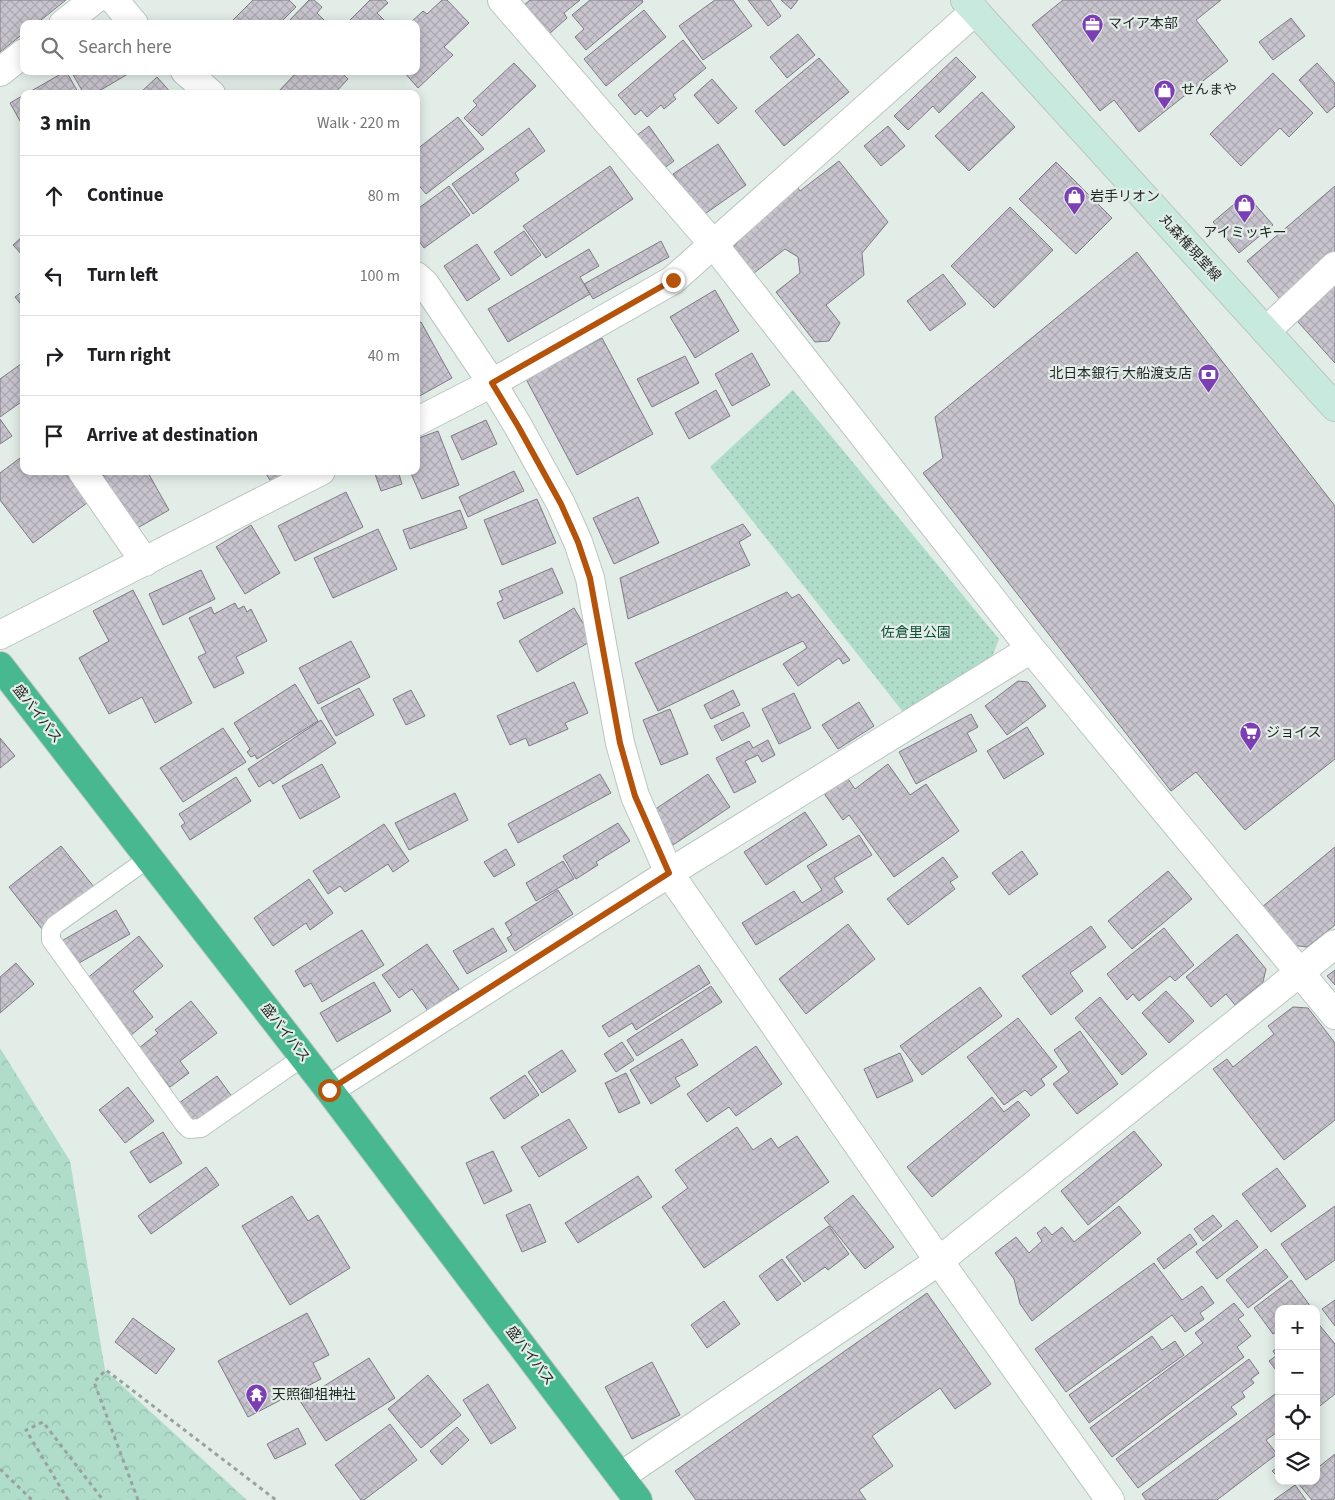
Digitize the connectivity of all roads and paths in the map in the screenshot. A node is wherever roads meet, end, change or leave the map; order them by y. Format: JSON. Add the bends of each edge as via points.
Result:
{"nodes":[{"id":1,"x":94,"y":0,"type":"edge"},
{"id":2,"x":114,"y":0,"type":"edge"},
{"id":3,"x":502,"y":0,"type":"edge"},
{"id":4,"x":970,"y":6,"type":"edge"},
{"id":5,"x":68,"y":20,"type":"edge"},
{"id":6,"x":131,"y":20,"type":"edge"},
{"id":7,"x":20,"y":57,"type":"edge"},
{"id":8,"x":0,"y":72,"type":"edge"},
{"id":9,"x":190,"y":75,"type":"edge"},
{"id":10,"x":206,"y":90,"type":"edge"},
{"id":11,"x":714,"y":245,"type":"junction"},
{"id":12,"x":1335,"y":266,"type":"edge"},
{"id":13,"x":420,"y":280,"type":"edge"},
{"id":14,"x":1266,"y":331,"type":"junction"},
{"id":15,"x":492,"y":383,"type":"junction"},
{"id":16,"x":1335,"y":407,"type":"edge"},
{"id":17,"x":420,"y":420,"type":"edge"},
{"id":18,"x":85,"y":475,"type":"edge"},
{"id":19,"x":313,"y":475,"type":"edge"},
{"id":20,"x":145,"y":562,"type":"junction"},
{"id":21,"x":0,"y":636,"type":"edge"},
{"id":22,"x":1031,"y":649,"type":"junction"},
{"id":23,"x":0,"y":666,"type":"edge"},
{"id":24,"x":149,"y":858,"type":"junction"},
{"id":25,"x":669,"y":873,"type":"junction"},
{"id":26,"x":1335,"y":944,"type":"edge"},
{"id":27,"x":1299,"y":972,"type":"junction"},
{"id":28,"x":1335,"y":1015,"type":"edge"},
{"id":29,"x":303,"y":1057,"type":"junction"},
{"id":30,"x":329,"y":1090,"type":"junction"},
{"id":31,"x":939,"y":1261,"type":"junction"},
{"id":32,"x":0,"y":1469,"type":"edge"},
{"id":33,"x":621,"y":1476,"type":"junction"},
{"id":34,"x":32,"y":1500,"type":"edge"},
{"id":35,"x":68,"y":1500,"type":"edge"},
{"id":36,"x":103,"y":1500,"type":"edge"},
{"id":37,"x":138,"y":1500,"type":"edge"},
{"id":38,"x":276,"y":1500,"type":"edge"},
{"id":39,"x":638,"y":1500,"type":"edge"},
{"id":40,"x":1110,"y":1500,"type":"edge"}],
"edges":[{"from":1,"to":5,"type":"street"},
{"from":2,"to":6,"type":"street"},
{"from":3,"to":11,"type":"street"},
{"from":4,"to":11,"type":"street"},
{"from":4,"to":14,"type":"main road","name":"丸森権現堂線"},
{"from":7,"to":8,"type":"street"},
{"from":9,"to":10,"type":"street"},
{"from":11,"to":15,"type":"street","via":[[673,280]]},
{"from":11,"to":22,"type":"street"},
{"from":12,"to":14,"type":"street"},
{"from":13,"to":15,"type":"street"},
{"from":14,"to":16,"type":"main road","name":"丸森権現堂線"},
{"from":15,"to":17,"type":"street"},
{"from":15,"to":25,"type":"street","via":[[561,504],[578,542],[590,578],[620,743],[635,796]]},
{"from":18,"to":20,"type":"street"},
{"from":19,"to":20,"type":"street"},
{"from":20,"to":21,"type":"street"},
{"from":22,"to":25,"type":"street"},
{"from":22,"to":27,"type":"street"},
{"from":23,"to":24,"type":"highway","name":"盛バイパス"},
{"from":24,"to":29,"type":"highway","name":"盛バイパス"},
{"from":24,"to":29,"type":"lane","via":[[55,925],[51,940],[184,1124],[190,1129],[200,1128]]},
{"from":25,"to":30,"type":"street"},
{"from":25,"to":31,"type":"street"},
{"from":26,"to":27,"type":"street"},
{"from":27,"to":28,"type":"street"},
{"from":27,"to":31,"type":"street"},
{"from":29,"to":30,"type":"highway","name":"盛バイパス"},
{"from":30,"to":33,"type":"highway","name":"盛バイパス"},
{"from":31,"to":33,"type":"street"},
{"from":31,"to":40,"type":"street"},
{"from":32,"to":34,"type":"path"},
{"from":33,"to":39,"type":"highway","name":"盛バイパス"},
{"from":35,"to":36,"type":"path","via":[[26,1430],[43,1422]]},
{"from":37,"to":38,"type":"path","via":[[94,1382],[106,1370]]}]}
